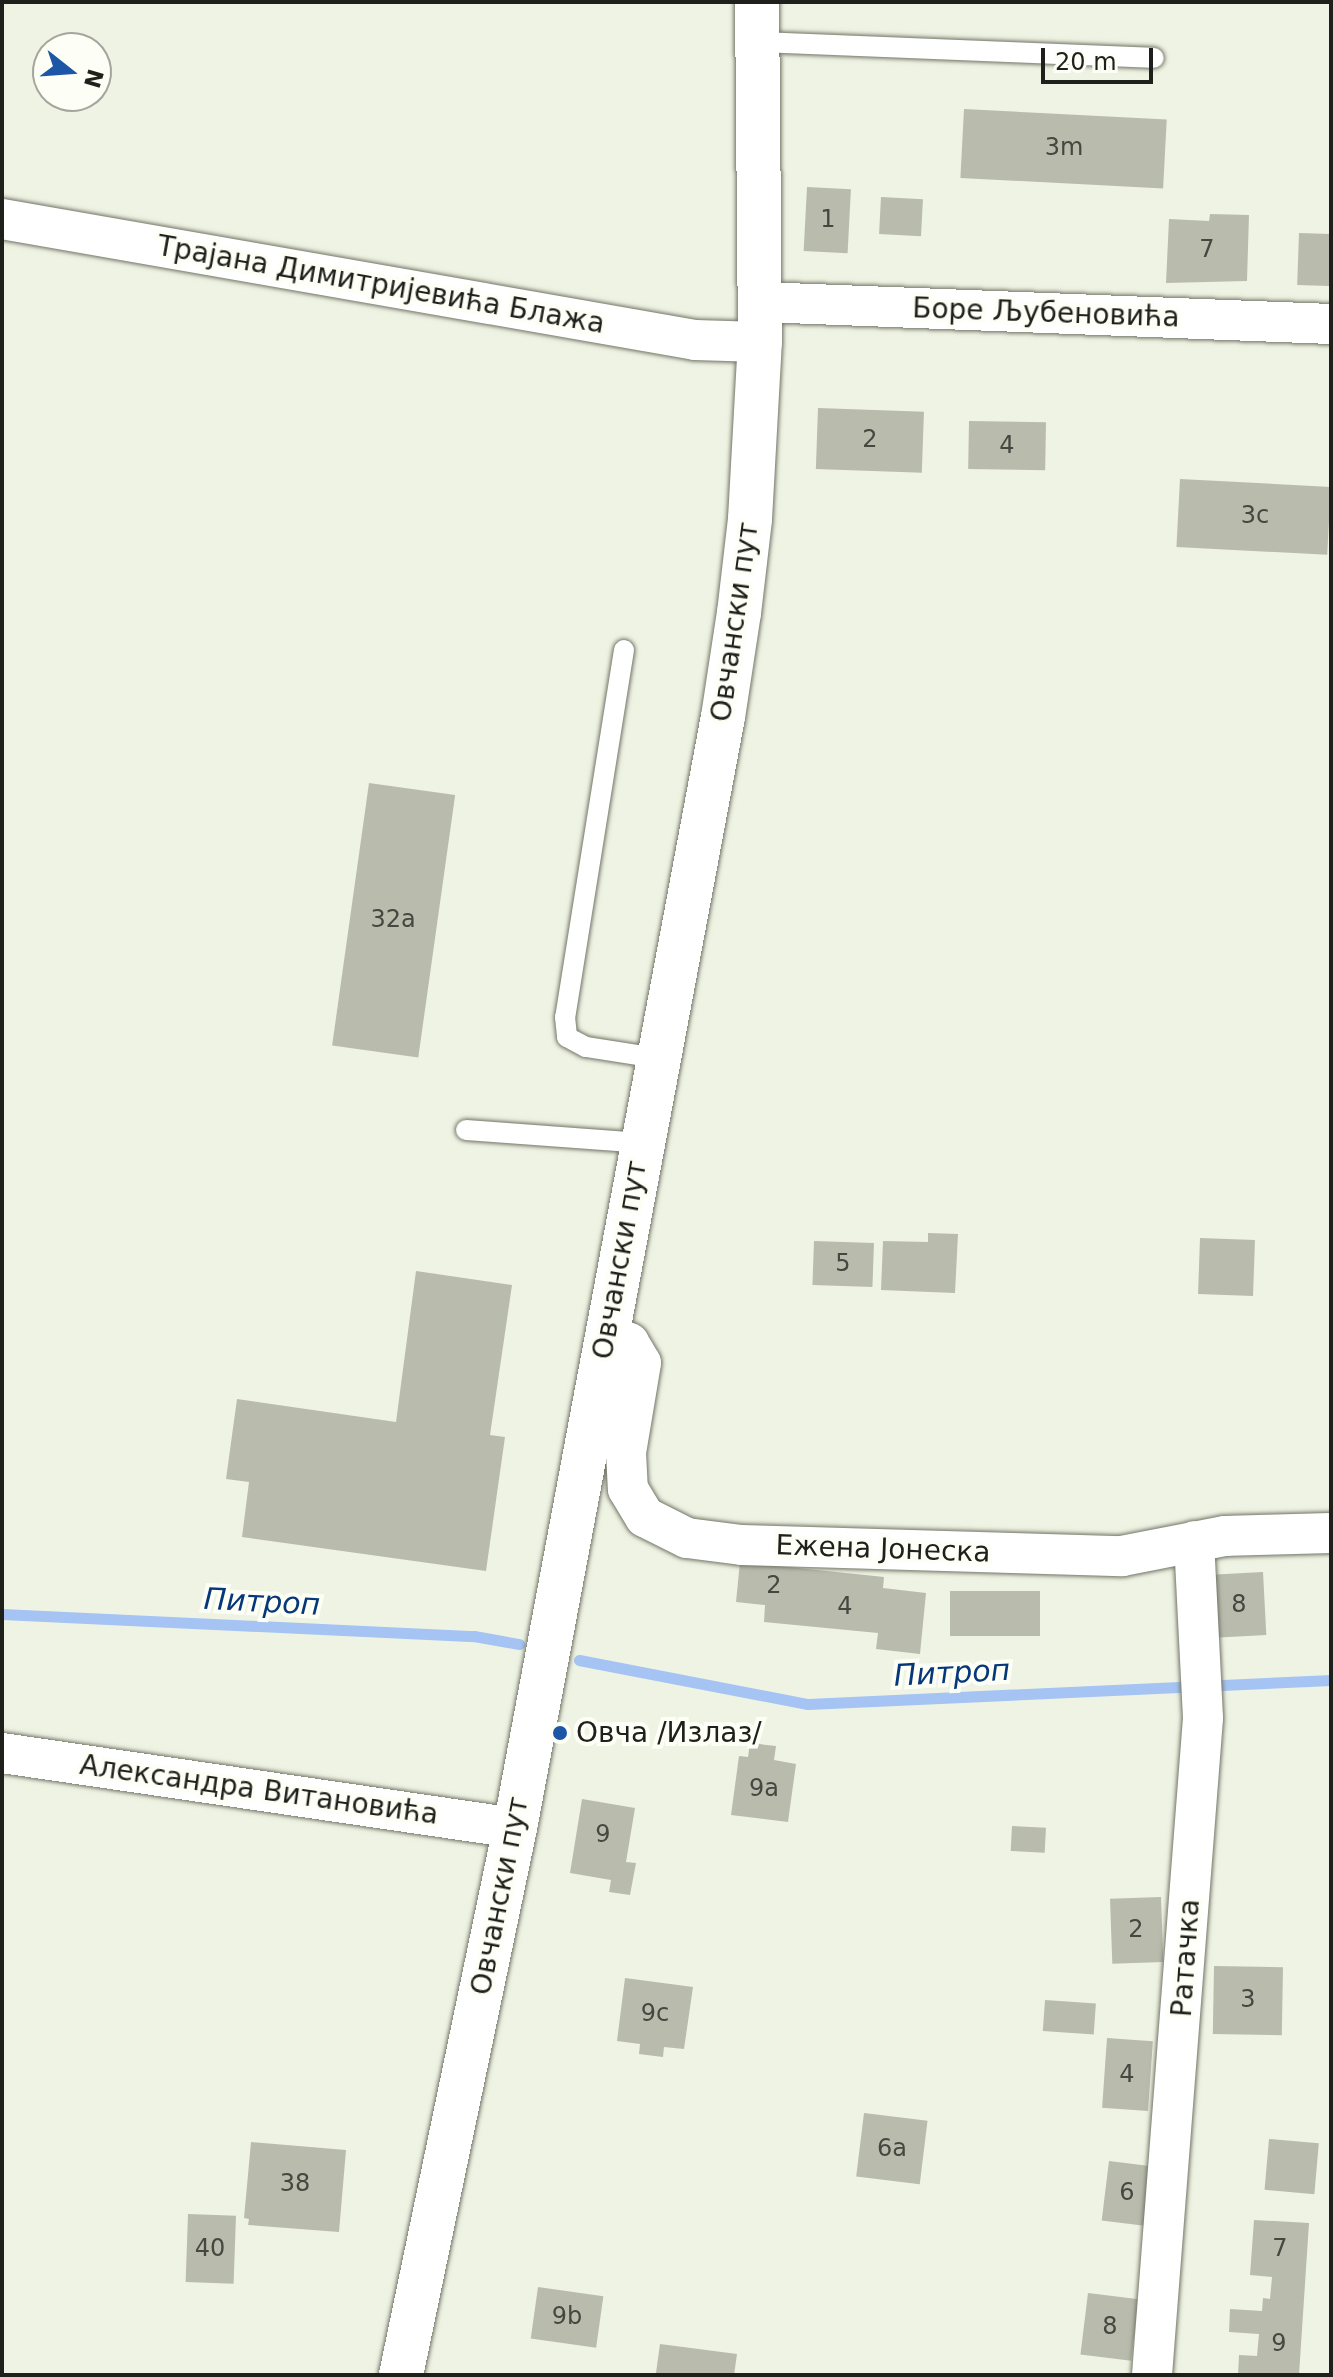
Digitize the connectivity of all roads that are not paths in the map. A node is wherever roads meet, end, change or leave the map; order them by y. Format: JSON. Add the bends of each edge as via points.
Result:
{"nodes":[{"id":1,"x":734,"y":2,"type":"edge"},
{"id":2,"x":757,"y":22,"type":"edge"},
{"id":3,"x":1154,"y":58,"type":"dead end"},
{"id":4,"x":756,"y":135,"type":"junction"},
{"id":5,"x":2,"y":219,"type":"edge"},
{"id":6,"x":760,"y":322,"type":"junction"},
{"id":7,"x":1331,"y":324,"type":"edge"},
{"id":8,"x":624,"y":650,"type":"dead end"},
{"id":9,"x":657,"y":1058,"type":"junction"},
{"id":10,"x":466,"y":1130,"type":"dead end"},
{"id":11,"x":642,"y":1143,"type":"junction"},
{"id":12,"x":607,"y":1334,"type":"junction"},
{"id":13,"x":1331,"y":1533,"type":"edge"},
{"id":14,"x":1194,"y":1541,"type":"junction"},
{"id":15,"x":2,"y":1753,"type":"edge"},
{"id":16,"x":515,"y":1828,"type":"junction"},
{"id":17,"x":401,"y":2375,"type":"edge"},
{"id":18,"x":1152,"y":2375,"type":"edge"}],
"edges":[{"from":1,"to":4,"type":"street","name":"Овчански пут"},
{"from":2,"to":3,"type":"lane"},
{"from":2,"to":4,"type":"street","name":"Овчански пут"},
{"from":4,"to":6,"type":"street","name":"Овчански пут"},
{"from":5,"to":6,"type":"street","name":"Трајана Димитријевића Блажа","via":[[695,340]]},
{"from":6,"to":7,"type":"street","name":"Боре Љубеновића"},
{"from":6,"to":9,"type":"street","name":"Овчански пут","via":[[751,504],[739,613]]},
{"from":8,"to":9,"type":"lane","via":[[565,1017],[567,1037],[586,1047]]},
{"from":9,"to":11,"type":"street","name":"Овчански пут"},
{"from":10,"to":11,"type":"lane"},
{"from":11,"to":12,"type":"street","name":"Овчански пут"},
{"from":12,"to":14,"type":"street","name":"Ежена Јонеска","via":[[629,1343],[641,1363],[626,1453],[628,1489],[645,1517],[678,1535],[742,1545],[1122,1556]]},
{"from":12,"to":16,"type":"street","name":"Овчански пут"},
{"from":13,"to":14,"type":"street","name":"Ежена Јонеска"},
{"from":14,"to":18,"type":"street","name":"Ратачка","via":[[1203,1718]]},
{"from":15,"to":16,"type":"street","name":"Александра Витановића"},
{"from":16,"to":17,"type":"street","name":"Овчански пут"}]}
